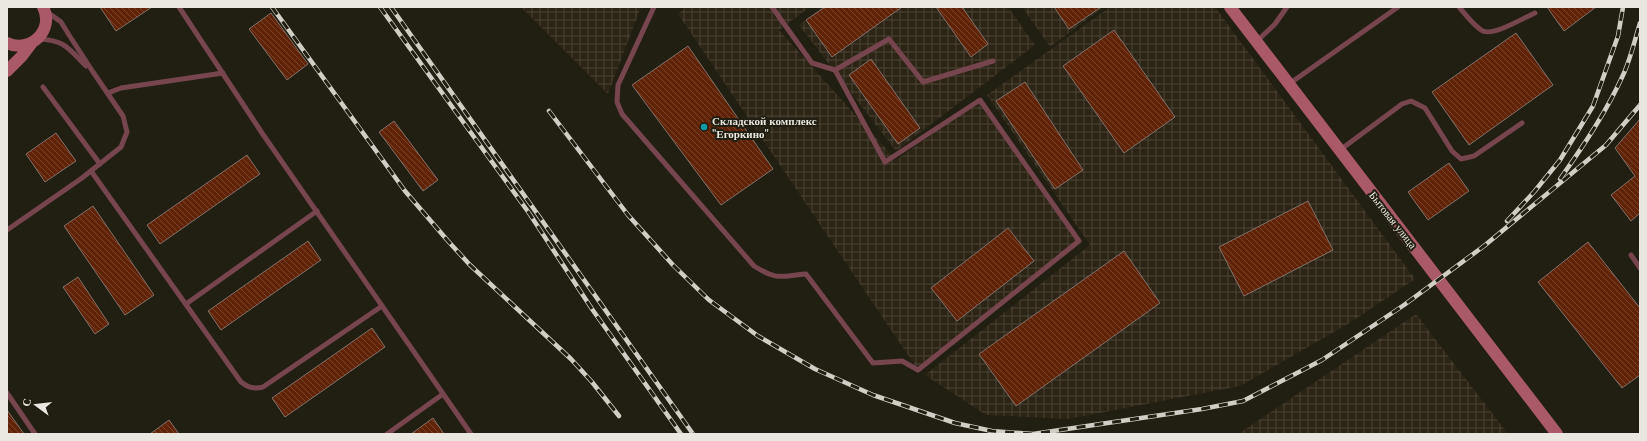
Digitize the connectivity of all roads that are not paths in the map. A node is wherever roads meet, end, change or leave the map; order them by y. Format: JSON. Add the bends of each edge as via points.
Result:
{"nodes":[{"id":1,"x":179,"y":7,"type":"edge"},
{"id":2,"x":654,"y":7,"type":"edge"},
{"id":3,"x":772,"y":7,"type":"edge"},
{"id":4,"x":1230,"y":7,"type":"edge"},
{"id":5,"x":1287,"y":7,"type":"edge"},
{"id":6,"x":1398,"y":7,"type":"edge"},
{"id":7,"x":1458,"y":7,"type":"edge"},
{"id":8,"x":43,"y":8,"type":"edge"},
{"id":9,"x":1535,"y":13,"type":"dead end"},
{"id":10,"x":34,"y":42,"type":"junction"},
{"id":11,"x":1256,"y":42,"type":"junction"},
{"id":12,"x":7,"y":44,"type":"edge"},
{"id":13,"x":993,"y":61,"type":"dead end"},
{"id":14,"x":835,"y":70,"type":"junction"},
{"id":15,"x":7,"y":71,"type":"edge"},
{"id":16,"x":93,"y":72,"type":"junction"},
{"id":17,"x":223,"y":73,"type":"junction"},
{"id":18,"x":1288,"y":85,"type":"junction"},
{"id":19,"x":43,"y":87,"type":"dead end"},
{"id":20,"x":108,"y":93,"type":"junction"},
{"id":21,"x":1522,"y":123,"type":"dead end"},
{"id":22,"x":1339,"y":150,"type":"junction"},
{"id":23,"x":100,"y":164,"type":"junction"},
{"id":24,"x":91,"y":171,"type":"junction"},
{"id":25,"x":317,"y":211,"type":"junction"},
{"id":26,"x":7,"y":230,"type":"edge"},
{"id":27,"x":1631,"y":255,"type":"dead end"},
{"id":28,"x":1640,"y":268,"type":"edge"},
{"id":29,"x":186,"y":304,"type":"junction"},
{"id":30,"x":382,"y":306,"type":"junction"},
{"id":31,"x":7,"y":393,"type":"edge"},
{"id":32,"x":443,"y":394,"type":"junction"},
{"id":33,"x":35,"y":434,"type":"edge"},
{"id":34,"x":386,"y":434,"type":"edge"},
{"id":35,"x":471,"y":434,"type":"edge"},
{"id":36,"x":1557,"y":434,"type":"edge"}],
"edges":[{"from":1,"to":17,"type":"lane"},
{"from":2,"to":14,"type":"lane","via":[[618,85],[618,102],[622,114],[754,266],[777,277],[806,274],[873,363],[902,361],[918,370],[1079,241],[980,100],[885,162]]},
{"from":3,"to":14,"type":"lane","via":[[812,63]]},
{"from":4,"to":11,"type":"main road","name":"Бытовая улица"},
{"from":5,"to":11,"type":"lane","via":[[1275,24]]},
{"from":6,"to":18,"type":"lane"},
{"from":7,"to":9,"type":"lane","via":[[1482,31],[1489,32]]},
{"from":8,"to":10,"type":"main road","via":[[45,25]]},
{"from":8,"to":16,"type":"lane","via":[[61,22]]},
{"from":10,"to":12,"type":"main road","via":[[16,46]]},
{"from":10,"to":15,"type":"main road"},
{"from":10,"to":16,"type":"lane","via":[[53,40],[64,45]]},
{"from":11,"to":18,"type":"main road","name":"Бытовая улица"},
{"from":13,"to":14,"type":"lane","via":[[923,82],[889,39]]},
{"from":16,"to":20,"type":"lane"},
{"from":17,"to":20,"type":"lane","via":[[121,88]]},
{"from":17,"to":25,"type":"lane"},
{"from":18,"to":22,"type":"main road","name":"Бытовая улица"},
{"from":19,"to":23,"type":"lane"},
{"from":20,"to":23,"type":"lane","via":[[124,116],[127,132],[121,147]]},
{"from":21,"to":22,"type":"lane","via":[[1474,156],[1461,159],[1452,151],[1425,108],[1411,101],[1402,104]]},
{"from":22,"to":36,"type":"main road","name":"Бытовая улица"},
{"from":23,"to":24,"type":"lane"},
{"from":24,"to":26,"type":"lane"},
{"from":24,"to":29,"type":"lane"},
{"from":25,"to":29,"type":"lane"},
{"from":25,"to":30,"type":"lane"},
{"from":27,"to":28,"type":"lane"},
{"from":29,"to":30,"type":"lane","via":[[241,382],[255,388],[263,387]]},
{"from":30,"to":32,"type":"lane"},
{"from":31,"to":33,"type":"lane"},
{"from":32,"to":34,"type":"lane"},
{"from":32,"to":35,"type":"lane"}]}
